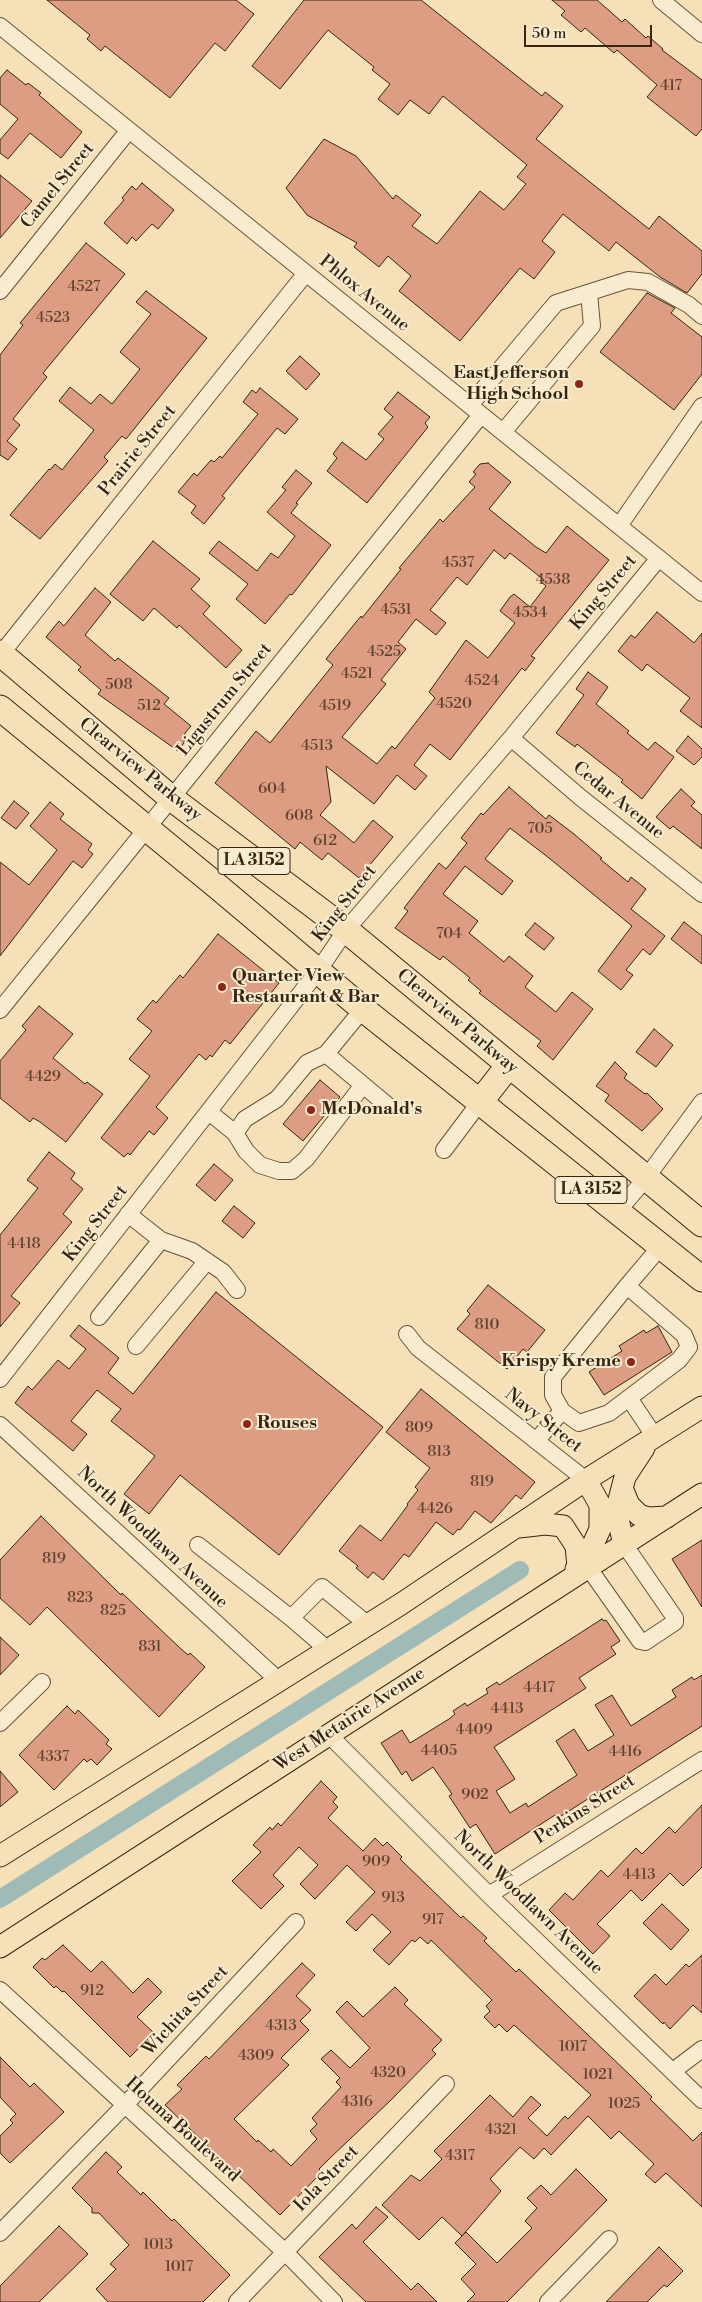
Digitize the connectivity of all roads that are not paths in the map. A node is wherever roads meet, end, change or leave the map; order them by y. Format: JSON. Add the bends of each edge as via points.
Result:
{"nodes":[{"id":1,"x":662,"y":0,"type":"edge"},
{"id":2,"x":0,"y":26,"type":"edge"},
{"id":3,"x":702,"y":34,"type":"edge"},
{"id":4,"x":129,"y":130,"type":"junction"},
{"id":5,"x":306,"y":273,"type":"junction"},
{"id":6,"x":0,"y":291,"type":"edge"},
{"id":7,"x":589,"y":293,"type":"junction"},
{"id":8,"x":702,"y":316,"type":"edge"},
{"id":9,"x":702,"y":406,"type":"edge"},
{"id":10,"x":476,"y":410,"type":"junction"},
{"id":11,"x":503,"y":432,"type":"junction"},
{"id":12,"x":619,"y":526,"type":"junction"},
{"id":13,"x":659,"y":558,"type":"junction"},
{"id":14,"x":702,"y":593,"type":"edge"},
{"id":15,"x":0,"y":653,"type":"edge"},
{"id":16,"x":0,"y":708,"type":"edge"},
{"id":17,"x":511,"y":738,"type":"junction"},
{"id":18,"x":171,"y":798,"type":"junction"},
{"id":19,"x":148,"y":829,"type":"junction"},
{"id":20,"x":702,"y":894,"type":"edge"},
{"id":21,"x":346,"y":930,"type":"junction"},
{"id":22,"x":318,"y":971,"type":"junction"},
{"id":23,"x":364,"y":1009,"type":"junction"},
{"id":24,"x":0,"y":1010,"type":"edge"},
{"id":25,"x":326,"y":1054,"type":"junction"},
{"id":26,"x":509,"y":1065,"type":"junction"},
{"id":27,"x":363,"y":1085,"type":"junction"},
{"id":28,"x":480,"y":1102,"type":"junction"},
{"id":29,"x":702,"y":1102,"type":"edge"},
{"id":30,"x":387,"y":1104,"type":"dead end"},
{"id":31,"x":209,"y":1112,"type":"junction"},
{"id":32,"x":235,"y":1133,"type":"junction"},
{"id":33,"x":444,"y":1150,"type":"dead end"},
{"id":34,"x":646,"y":1178,"type":"junction"},
{"id":35,"x":618,"y":1211,"type":"junction"},
{"id":36,"x":128,"y":1214,"type":"junction"},
{"id":37,"x":702,"y":1224,"type":"edge"},
{"id":38,"x":161,"y":1240,"type":"junction"},
{"id":39,"x":661,"y":1246,"type":"junction"},
{"id":40,"x":207,"y":1261,"type":"junction"},
{"id":41,"x":702,"y":1279,"type":"edge"},
{"id":42,"x":627,"y":1286,"type":"junction"},
{"id":43,"x":237,"y":1290,"type":"dead end"},
{"id":44,"x":98,"y":1317,"type":"dead end"},
{"id":45,"x":407,"y":1334,"type":"dead end"},
{"id":46,"x":136,"y":1346,"type":"dead end"},
{"id":47,"x":0,"y":1379,"type":"edge"},
{"id":48,"x":629,"y":1398,"type":"junction"},
{"id":49,"x":702,"y":1407,"type":"edge"},
{"id":50,"x":562,"y":1411,"type":"junction"},
{"id":51,"x":0,"y":1425,"type":"edge"},
{"id":52,"x":655,"y":1437,"type":"junction"},
{"id":53,"x":536,"y":1441,"type":"junction"},
{"id":54,"x":586,"y":1480,"type":"junction"},
{"id":55,"x":622,"y":1488,"type":"junction"},
{"id":56,"x":702,"y":1494,"type":"edge"},
{"id":57,"x":667,"y":1516,"type":"junction"},
{"id":58,"x":515,"y":1528,"type":"junction"},
{"id":59,"x":624,"y":1544,"type":"junction"},
{"id":60,"x":198,"y":1545,"type":"dead end"},
{"id":61,"x":583,"y":1567,"type":"junction"},
{"id":62,"x":291,"y":1618,"type":"junction"},
{"id":63,"x":368,"y":1624,"type":"junction"},
{"id":64,"x":327,"y":1649,"type":"junction"},
{"id":65,"x":278,"y":1680,"type":"junction"},
{"id":66,"x":42,"y":1682,"type":"dead end"},
{"id":67,"x":0,"y":1723,"type":"edge"},
{"id":68,"x":328,"y":1734,"type":"junction"},
{"id":69,"x":702,"y":1760,"type":"edge"},
{"id":70,"x":0,"y":1856,"type":"edge"},
{"id":71,"x":489,"y":1895,"type":"junction"},
{"id":72,"x":296,"y":1922,"type":"dead end"},
{"id":73,"x":0,"y":1947,"type":"edge"},
{"id":74,"x":0,"y":1990,"type":"edge"},
{"id":75,"x":702,"y":2049,"type":"edge"},
{"id":76,"x":673,"y":2071,"type":"junction"},
{"id":77,"x":446,"y":2084,"type":"dead end"},
{"id":78,"x":702,"y":2100,"type":"edge"},
{"id":79,"x":125,"y":2105,"type":"junction"},
{"id":80,"x":0,"y":2233,"type":"edge"},
{"id":81,"x":609,"y":2239,"type":"dead end"},
{"id":82,"x":285,"y":2252,"type":"junction"},
{"id":83,"x":237,"y":2302,"type":"edge"},
{"id":84,"x":334,"y":2302,"type":"edge"},
{"id":85,"x":548,"y":2302,"type":"edge"}],
"edges":[{"from":1,"to":3,"type":"street"},
{"from":2,"to":4,"type":"street","name":"Phlox Avenue"},
{"from":4,"to":5,"type":"street","name":"Phlox Avenue"},
{"from":4,"to":6,"type":"street","name":"Camel Street"},
{"from":5,"to":10,"type":"street","name":"Phlox Avenue"},
{"from":5,"to":15,"type":"street","name":"Prairie Street"},
{"from":7,"to":8,"type":"street","name":"Ligustrum Street","via":[[628,280],[648,282]]},
{"from":7,"to":10,"type":"street","name":"Ligustrum Street","via":[[556,303]]},
{"from":7,"to":11,"type":"street","via":[[592,326]]},
{"from":9,"to":12,"type":"street"},
{"from":10,"to":11,"type":"street","name":"Phlox Avenue"},
{"from":10,"to":18,"type":"street","name":"Ligustrum Street"},
{"from":11,"to":12,"type":"street","name":"Phlox Avenue"},
{"from":12,"to":13,"type":"street","name":"Phlox Avenue"},
{"from":13,"to":14,"type":"street","name":"Phlox Avenue"},
{"from":13,"to":17,"type":"street","name":"King Street"},
{"from":15,"to":18,"type":"highway","name":"Clearview Parkway","number":"LA 3152"},
{"from":16,"to":19,"type":"highway","number":"LA 3152"},
{"from":17,"to":20,"type":"street","name":"Cedar Avenue"},
{"from":17,"to":21,"type":"street","name":"King Street"},
{"from":18,"to":19,"type":"street","name":"Ligustrum Street"},
{"from":18,"to":21,"type":"highway","name":"Clearview Parkway","number":"LA 3152"},
{"from":19,"to":22,"type":"highway","number":"LA 3152"},
{"from":19,"to":24,"type":"street","name":"Ligustrum Street"},
{"from":21,"to":22,"type":"street","name":"King Street"},
{"from":21,"to":26,"type":"highway","name":"Clearview Parkway","number":"LA 3152"},
{"from":22,"to":23,"type":"highway","number":"LA 3152"},
{"from":22,"to":31,"type":"street","name":"King Street"},
{"from":23,"to":25,"type":"street"},
{"from":23,"to":28,"type":"highway","number":"LA 3152"},
{"from":25,"to":27,"type":"street"},
{"from":25,"to":32,"type":"street","via":[[307,1063],[277,1099],[245,1119]]},
{"from":26,"to":28,"type":"highway"},
{"from":26,"to":34,"type":"highway","name":"Clearview Parkway","number":"LA 3152"},
{"from":27,"to":30,"type":"street"},
{"from":27,"to":32,"type":"street","via":[[306,1159],[292,1171],[260,1165],[246,1152]]},
{"from":28,"to":33,"type":"street"},
{"from":28,"to":35,"type":"highway","number":"LA 3152"},
{"from":29,"to":34,"type":"street"},
{"from":31,"to":32,"type":"street"},
{"from":31,"to":36,"type":"street","name":"King Street"},
{"from":34,"to":35,"type":"street"},
{"from":34,"to":37,"type":"highway","name":"Clearview Parkway","number":"LA 3152"},
{"from":35,"to":39,"type":"highway","number":"LA 3152"},
{"from":36,"to":38,"type":"street"},
{"from":36,"to":47,"type":"street","name":"King Street"},
{"from":38,"to":40,"type":"street","via":[[192,1250]]},
{"from":38,"to":44,"type":"street"},
{"from":39,"to":41,"type":"highway","number":"LA 3152"},
{"from":39,"to":42,"type":"street"},
{"from":40,"to":43,"type":"street","via":[[223,1272]]},
{"from":40,"to":46,"type":"street"},
{"from":42,"to":48,"type":"street","via":[[684,1335],[689,1347],[679,1360]]},
{"from":42,"to":50,"type":"street","via":[[553,1377],[553,1395]]},
{"from":45,"to":53,"type":"street","name":"Navy Street","via":[[418,1348]]},
{"from":48,"to":50,"type":"street","via":[[609,1413],[579,1423]]},
{"from":48,"to":52,"type":"street"},
{"from":49,"to":52,"type":"main road"},
{"from":50,"to":53,"type":"street"},
{"from":51,"to":65,"type":"street","name":"North Woodlawn Avenue"},
{"from":52,"to":54,"type":"main road"},
{"from":52,"to":55,"type":"main road","via":[[639,1453]]},
{"from":53,"to":54,"type":"street","name":"Navy Street"},
{"from":54,"to":58,"type":"main road"},
{"from":54,"to":61,"type":"main road","via":[[600,1504],[600,1529]]},
{"from":55,"to":57,"type":"main road","via":[[629,1505],[639,1515],[648,1518]]},
{"from":55,"to":59,"type":"main road","via":[[617,1515]]},
{"from":56,"to":57,"type":"main road"},
{"from":57,"to":59,"type":"main road"},
{"from":58,"to":61,"type":"main road","via":[[545,1524],[563,1526],[576,1546]]},
{"from":58,"to":63,"type":"main road"},
{"from":59,"to":61,"type":"main road"},
{"from":59,"to":61,"type":"street","via":[[675,1618],[675,1622],[645,1642],[640,1641]]},
{"from":60,"to":62,"type":"street"},
{"from":61,"to":68,"type":"main road","name":"West Metairie Avenue","via":[[560,1586]]},
{"from":62,"to":63,"type":"street","via":[[322,1587]]},
{"from":62,"to":64,"type":"street"},
{"from":63,"to":64,"type":"main road"},
{"from":64,"to":65,"type":"main road"},
{"from":65,"to":70,"type":"main road"},
{"from":66,"to":67,"type":"street"},
{"from":68,"to":71,"type":"street","name":"North Woodlawn Avenue"},
{"from":68,"to":73,"type":"main road","name":"West Metairie Avenue"},
{"from":69,"to":71,"type":"street","name":"Perkins Street"},
{"from":71,"to":76,"type":"street","name":"North Woodlawn Avenue"},
{"from":72,"to":79,"type":"street","name":"Wichita Street"},
{"from":74,"to":79,"type":"street","name":"Houma Boulevard"},
{"from":75,"to":76,"type":"street"},
{"from":76,"to":78,"type":"street","name":"North Woodlawn Avenue"},
{"from":77,"to":82,"type":"street","name":"Iola Street"},
{"from":79,"to":80,"type":"street","name":"Wichita Street"},
{"from":79,"to":82,"type":"street","name":"Houma Boulevard"},
{"from":81,"to":85,"type":"street"},
{"from":82,"to":83,"type":"street","name":"Iola Street"},
{"from":82,"to":84,"type":"street","name":"Houma Boulevard"}]}
